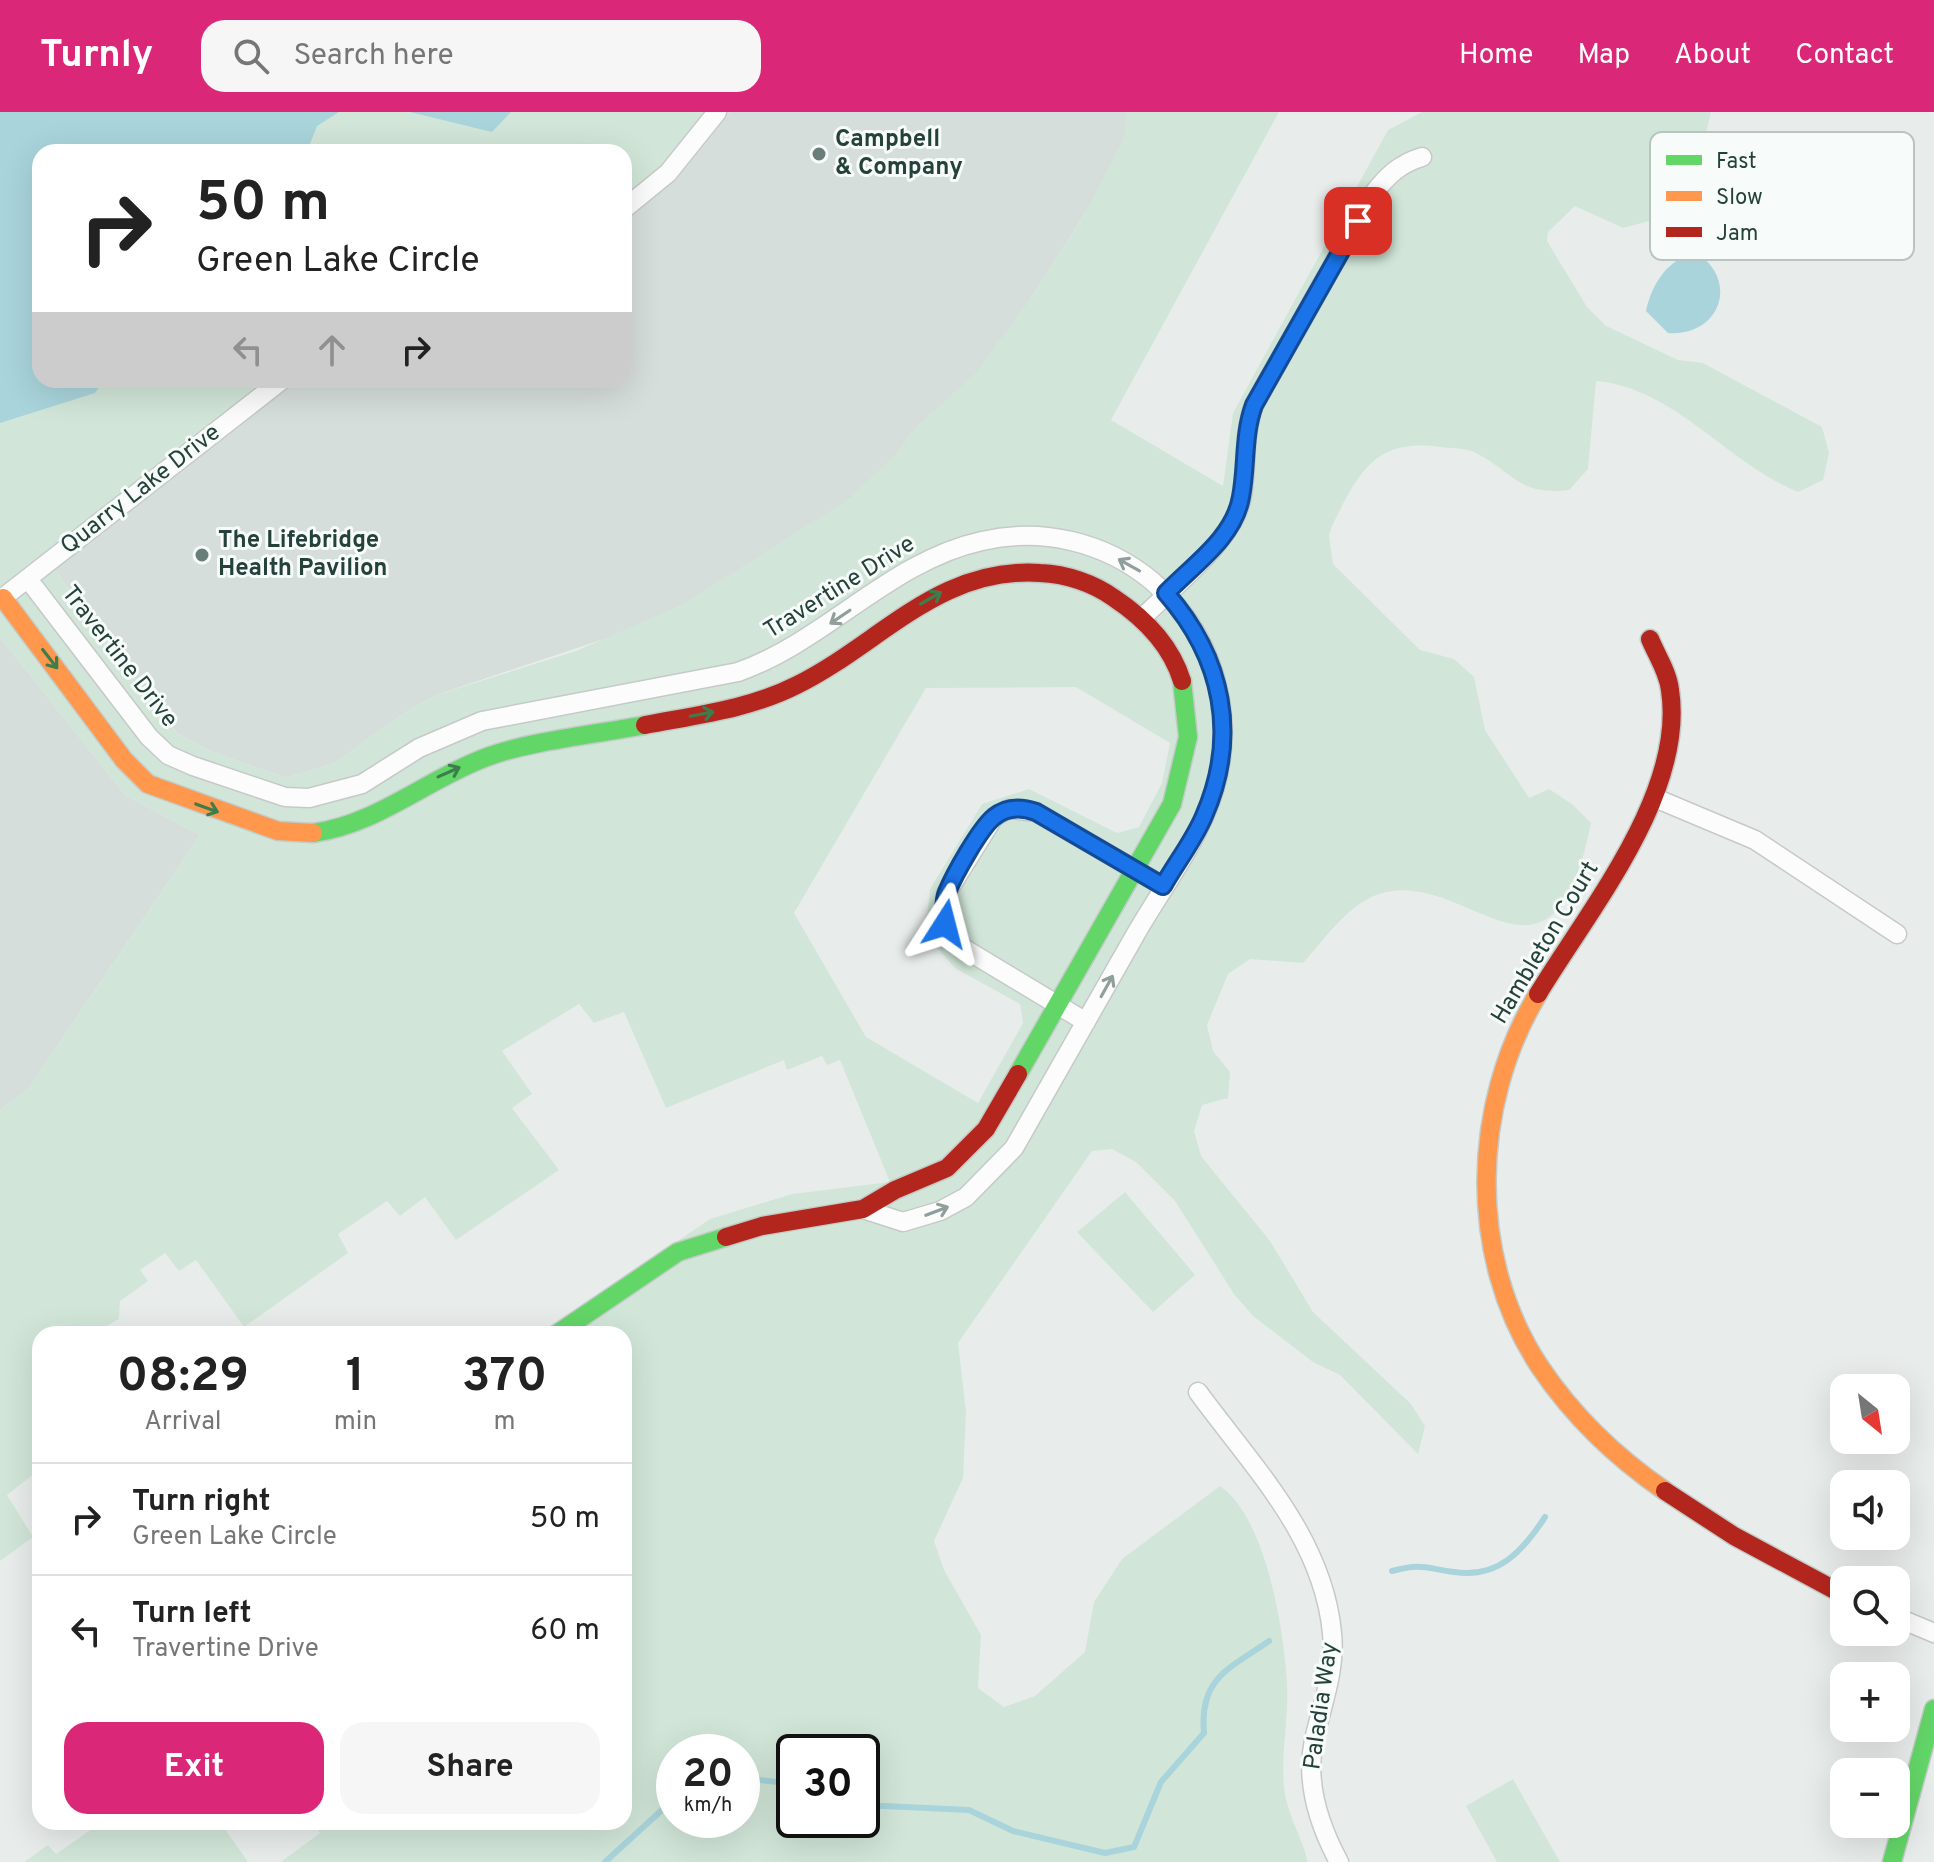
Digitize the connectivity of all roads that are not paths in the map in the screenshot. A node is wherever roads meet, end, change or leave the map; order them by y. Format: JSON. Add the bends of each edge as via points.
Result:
{"nodes":[{"id":1,"x":717,"y":112,"type":"edge"},
{"id":2,"x":1422,"y":157,"type":"dead end"},
{"id":3,"x":632,"y":202,"type":"edge"},
{"id":4,"x":272,"y":388,"type":"edge"},
{"id":5,"x":28,"y":579,"type":"junction"},
{"id":6,"x":1166,"y":593,"type":"junction"},
{"id":7,"x":1,"y":599,"type":"edge"},
{"id":8,"x":1142,"y":618,"type":"junction"},
{"id":9,"x":1650,"y":639,"type":"dead end"},
{"id":10,"x":193,"y":766,"type":"junction"},
{"id":11,"x":180,"y":798,"type":"junction"},
{"id":12,"x":1655,"y":798,"type":"junction"},
{"id":13,"x":1135,"y":869,"type":"junction"},
{"id":14,"x":1163,"y":886,"type":"junction"},
{"id":15,"x":1897,"y":934,"type":"dead end"},
{"id":16,"x":1058,"y":1005,"type":"junction"},
{"id":17,"x":1086,"y":1022,"type":"junction"},
{"id":18,"x":863,"y":1209,"type":"junction"},
{"id":19,"x":569,"y":1326,"type":"edge"},
{"id":20,"x":1198,"y":1392,"type":"dead end"},
{"id":21,"x":1830,"y":1588,"type":"edge"},
{"id":22,"x":1910,"y":1623,"type":"edge"},
{"id":23,"x":1934,"y":1633,"type":"edge"},
{"id":24,"x":1934,"y":1709,"type":"edge"},
{"id":25,"x":1339,"y":1862,"type":"edge"},
{"id":26,"x":1892,"y":1862,"type":"edge"}],
"edges":[{"from":1,"to":3,"type":"street","via":[[668,173]]},
{"from":2,"to":6,"type":"street","via":[[1396,169],[1373,194],[1254,405],[1236,516]]},
{"from":4,"to":5,"type":"street","name":"Quarry Lake Drive"},
{"from":5,"to":7,"type":"street","name":"Quarry Lake Drive"},
{"from":5,"to":10,"type":"street","name":"Travertine Drive","via":[[149,737],[168,755]]},
{"from":6,"to":8,"type":"street"},
{"from":6,"to":10,"type":"street","name":"Travertine Drive","one_way":true,"via":[[1140,571],[1076,541],[1049,535],[983,540],[915,566],[766,662],[738,672],[482,721],[332,795],[285,797]]},
{"from":6,"to":14,"type":"street","name":"Travertine Drive","via":[[1190,621],[1213,666],[1224,725],[1223,757],[1203,818]]},
{"from":7,"to":11,"type":"street","name":"Travertine Drive","one_way":true,"via":[[124,760],[148,784]]},
{"from":11,"to":8,"type":"street","name":"Travertine Drive","one_way":true,"via":[[278,831],[340,829],[378,815],[436,778],[491,755],[780,694],[932,596],[990,574],[1066,574],[1120,600]]},
{"from":8,"to":13,"type":"street","name":"Travertine Drive","via":[[1161,640],[1180,678],[1187,699],[1189,752],[1172,804]]},
{"from":9,"to":12,"type":"street","name":"Hambleton Court","via":[[1669,683],[1672,715]]},
{"from":10,"to":11,"type":"street"},
{"from":12,"to":15,"type":"street","via":[[1755,840]]},
{"from":12,"to":21,"type":"street","name":"Hambleton Court","via":[[1618,871],[1539,993],[1502,1069],[1491,1106],[1486,1161],[1494,1253],[1527,1342],[1567,1405],[1633,1465],[1739,1539]]},
{"from":13,"to":14,"type":"street"},
{"from":13,"to":16,"type":"street","name":"Travertine Drive"},
{"from":13,"to":16,"type":"street","via":[[1036,812],[1009,809],[984,829],[946,894],[944,912],[960,946]]},
{"from":17,"to":14,"type":"street","name":"Travertine Drive","one_way":true},
{"from":16,"to":17,"type":"street"},
{"from":16,"to":18,"type":"street","name":"Travertine Drive","via":[[973,1145],[947,1168]]},
{"from":18,"to":17,"type":"street","name":"Travertine Drive","one_way":true,"via":[[903,1222],[966,1197],[1014,1148]]},
{"from":18,"to":19,"type":"street","name":"Travertine Drive","via":[[762,1226],[678,1252]]},
{"from":20,"to":25,"type":"street","name":"Paladia Way","via":[[1297,1527],[1319,1572],[1333,1660],[1314,1741],[1312,1790]]},
{"from":22,"to":23,"type":"street"},
{"from":24,"to":26,"type":"street"}]}
